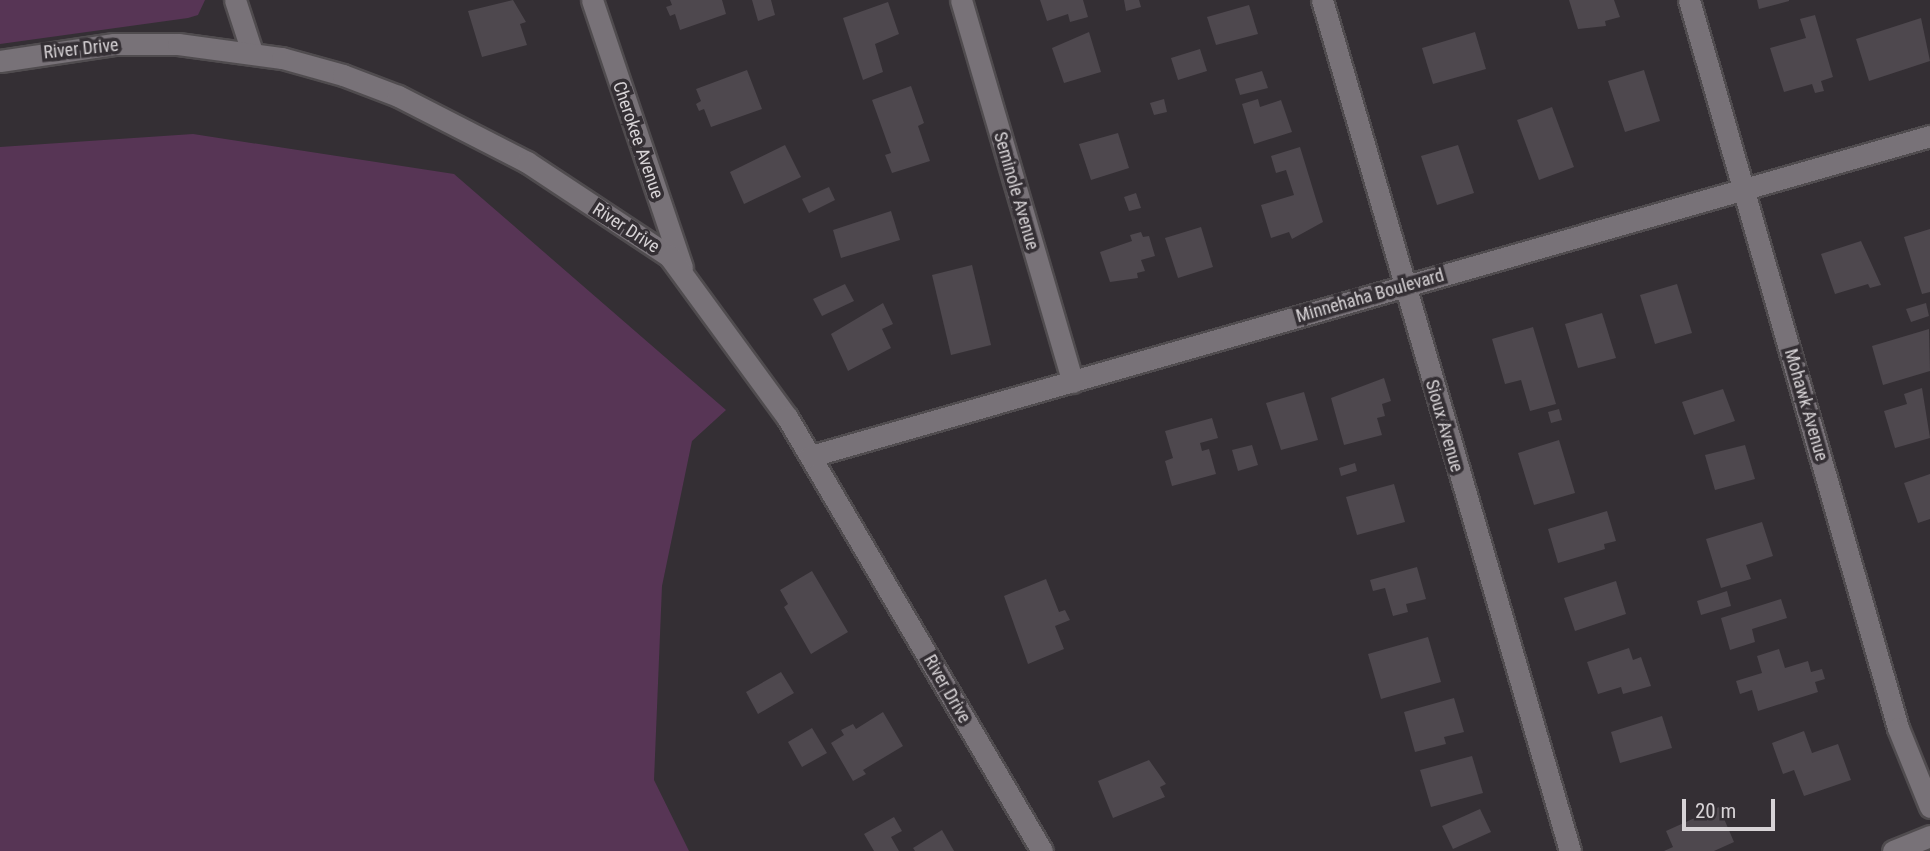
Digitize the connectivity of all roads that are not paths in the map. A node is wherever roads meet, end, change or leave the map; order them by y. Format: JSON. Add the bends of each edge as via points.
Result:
{"nodes":[{"id":1,"x":235,"y":0,"type":"edge"},
{"id":2,"x":592,"y":0,"type":"edge"},
{"id":3,"x":961,"y":0,"type":"edge"},
{"id":4,"x":1322,"y":0,"type":"edge"},
{"id":5,"x":1689,"y":0,"type":"edge"},
{"id":6,"x":252,"y":52,"type":"junction"},
{"id":7,"x":0,"y":61,"type":"edge"},
{"id":8,"x":1930,"y":136,"type":"edge"},
{"id":9,"x":1744,"y":188,"type":"junction"},
{"id":10,"x":687,"y":280,"type":"junction"},
{"id":11,"x":1404,"y":286,"type":"junction"},
{"id":12,"x":1073,"y":382,"type":"junction"},
{"id":13,"x":811,"y":456,"type":"junction"},
{"id":14,"x":1930,"y":807,"type":"edge"},
{"id":15,"x":1930,"y":836,"type":"edge"},
{"id":16,"x":1042,"y":851,"type":"edge"},
{"id":17,"x":1570,"y":851,"type":"edge"},
{"id":18,"x":1893,"y":851,"type":"edge"}],
"edges":[{"from":1,"to":6,"type":"street"},
{"from":2,"to":10,"type":"street","name":"Cherokee Avenue"},
{"from":3,"to":12,"type":"street","name":"Seminole Avenue"},
{"from":4,"to":11,"type":"street","name":"Sioux Avenue"},
{"from":5,"to":9,"type":"street","name":"Mohawk Avenue"},
{"from":6,"to":7,"type":"street","name":"River Drive","via":[[178,44],[114,44]]},
{"from":6,"to":10,"type":"street","name":"River Drive","via":[[343,75],[398,96],[527,162],[669,256]]},
{"from":8,"to":9,"type":"street","name":"Minnehaha Boulevard"},
{"from":9,"to":11,"type":"street","name":"Minnehaha Boulevard"},
{"from":9,"to":14,"type":"street","name":"Mohawk Avenue","via":[[1898,728]]},
{"from":10,"to":13,"type":"street","name":"River Drive"},
{"from":11,"to":12,"type":"street","name":"Minnehaha Boulevard"},
{"from":11,"to":17,"type":"street","name":"Sioux Avenue"},
{"from":12,"to":13,"type":"street","name":"Minnehaha Boulevard"},
{"from":13,"to":16,"type":"street","name":"River Drive"},
{"from":15,"to":18,"type":"street"}]}
